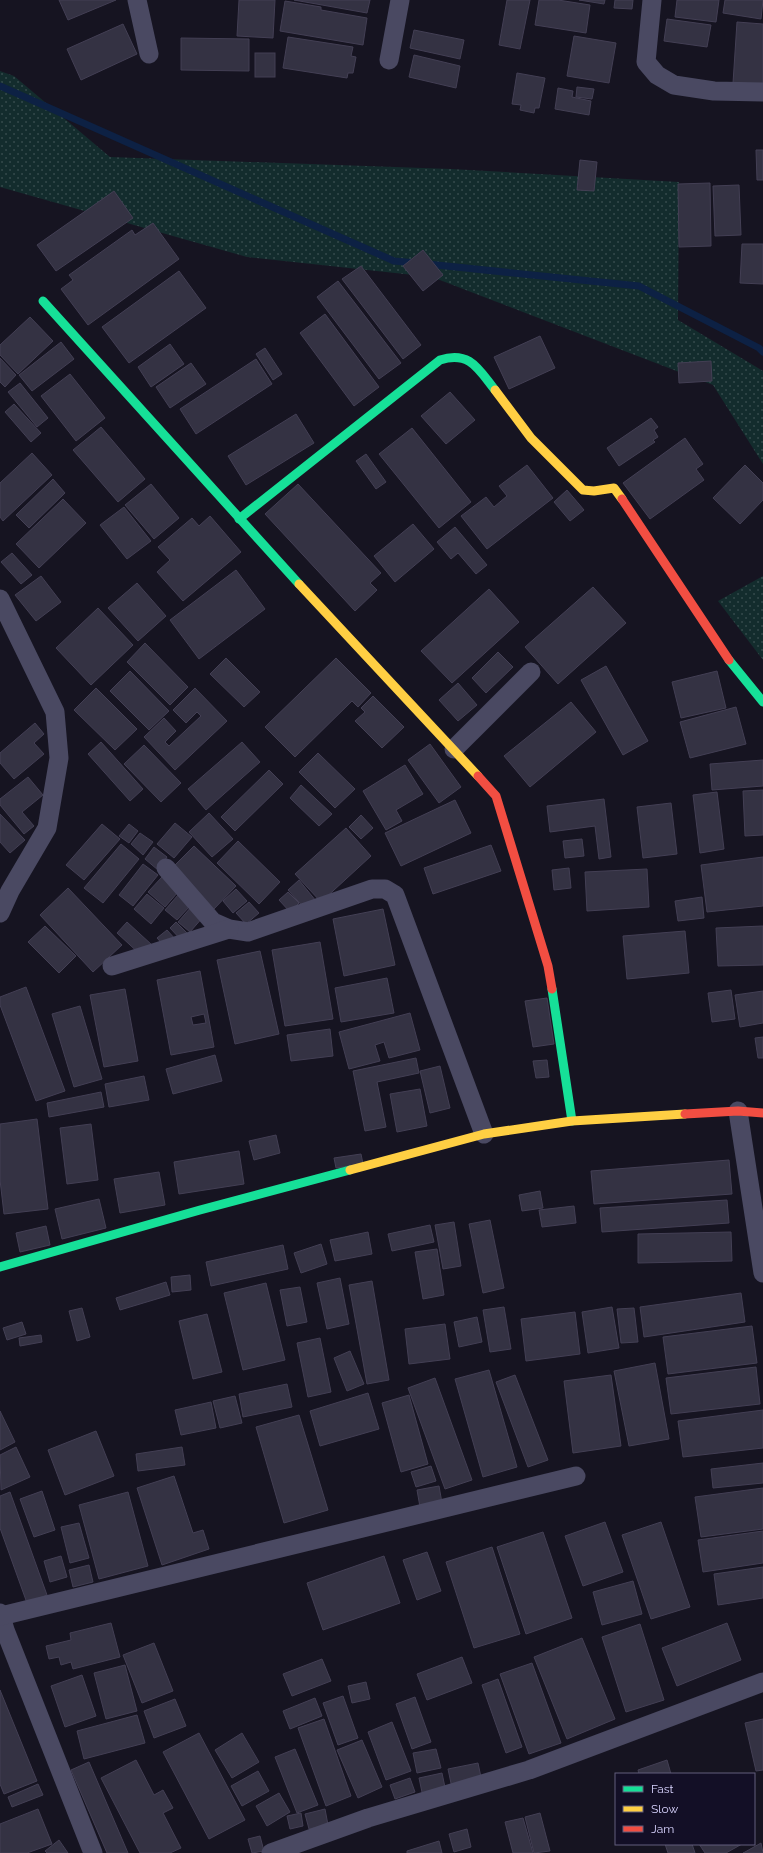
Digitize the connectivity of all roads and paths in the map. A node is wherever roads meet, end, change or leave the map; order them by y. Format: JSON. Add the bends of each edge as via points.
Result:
{"nodes":[{"id":1,"x":137,"y":0,"type":"edge"},
{"id":2,"x":400,"y":0,"type":"edge"},
{"id":3,"x":652,"y":0,"type":"edge"},
{"id":4,"x":149,"y":54,"type":"dead end"},
{"id":5,"x":390,"y":60,"type":"dead end"},
{"id":6,"x":763,"y":92,"type":"edge"},
{"id":7,"x":43,"y":301,"type":"dead end"},
{"id":8,"x":239,"y":519,"type":"junction"},
{"id":9,"x":0,"y":599,"type":"edge"},
{"id":10,"x":531,"y":672,"type":"dead end"},
{"id":11,"x":763,"y":702,"type":"edge"},
{"id":12,"x":454,"y":749,"type":"junction"},
{"id":13,"x":166,"y":868,"type":"dead end"},
{"id":14,"x":0,"y":913,"type":"edge"},
{"id":15,"x":229,"y":930,"type":"junction"},
{"id":16,"x":112,"y":966,"type":"dead end"},
{"id":17,"x":738,"y":1111,"type":"junction"},
{"id":18,"x":763,"y":1113,"type":"edge"},
{"id":19,"x":572,"y":1121,"type":"junction"},
{"id":20,"x":484,"y":1134,"type":"junction"},
{"id":21,"x":0,"y":1267,"type":"edge"},
{"id":22,"x":763,"y":1273,"type":"edge"},
{"id":23,"x":576,"y":1476,"type":"dead end"},
{"id":24,"x":1,"y":1623,"type":"edge"},
{"id":25,"x":763,"y":1682,"type":"edge"},
{"id":26,"x":93,"y":1853,"type":"edge"},
{"id":27,"x":271,"y":1853,"type":"edge"}],
"edges":[{"from":1,"to":4,"type":"street"},
{"from":2,"to":5,"type":"street"},
{"from":3,"to":6,"type":"street","via":[[646,62],[657,75],[674,85],[714,91]]},
{"from":7,"to":8,"type":"street"},
{"from":8,"to":11,"type":"street","via":[[440,360],[454,357],[469,360],[476,365],[531,438],[584,490],[594,492],[614,488],[743,679]]},
{"from":8,"to":12,"type":"street"},
{"from":9,"to":14,"type":"street","via":[[55,712],[59,758],[47,828]]},
{"from":10,"to":12,"type":"street"},
{"from":12,"to":19,"type":"street","via":[[496,796],[548,966]]},
{"from":13,"to":15,"type":"street","via":[[213,922]]},
{"from":15,"to":16,"type":"street"},
{"from":15,"to":20,"type":"street","via":[[248,932],[372,890],[385,888],[395,895]]},
{"from":17,"to":18,"type":"street"},
{"from":17,"to":19,"type":"street"},
{"from":17,"to":22,"type":"street"},
{"from":19,"to":20,"type":"street"},
{"from":20,"to":21,"type":"street"},
{"from":23,"to":24,"type":"street"},
{"from":24,"to":26,"type":"street"},
{"from":25,"to":27,"type":"street","via":[[529,1770],[368,1818]]}]}
